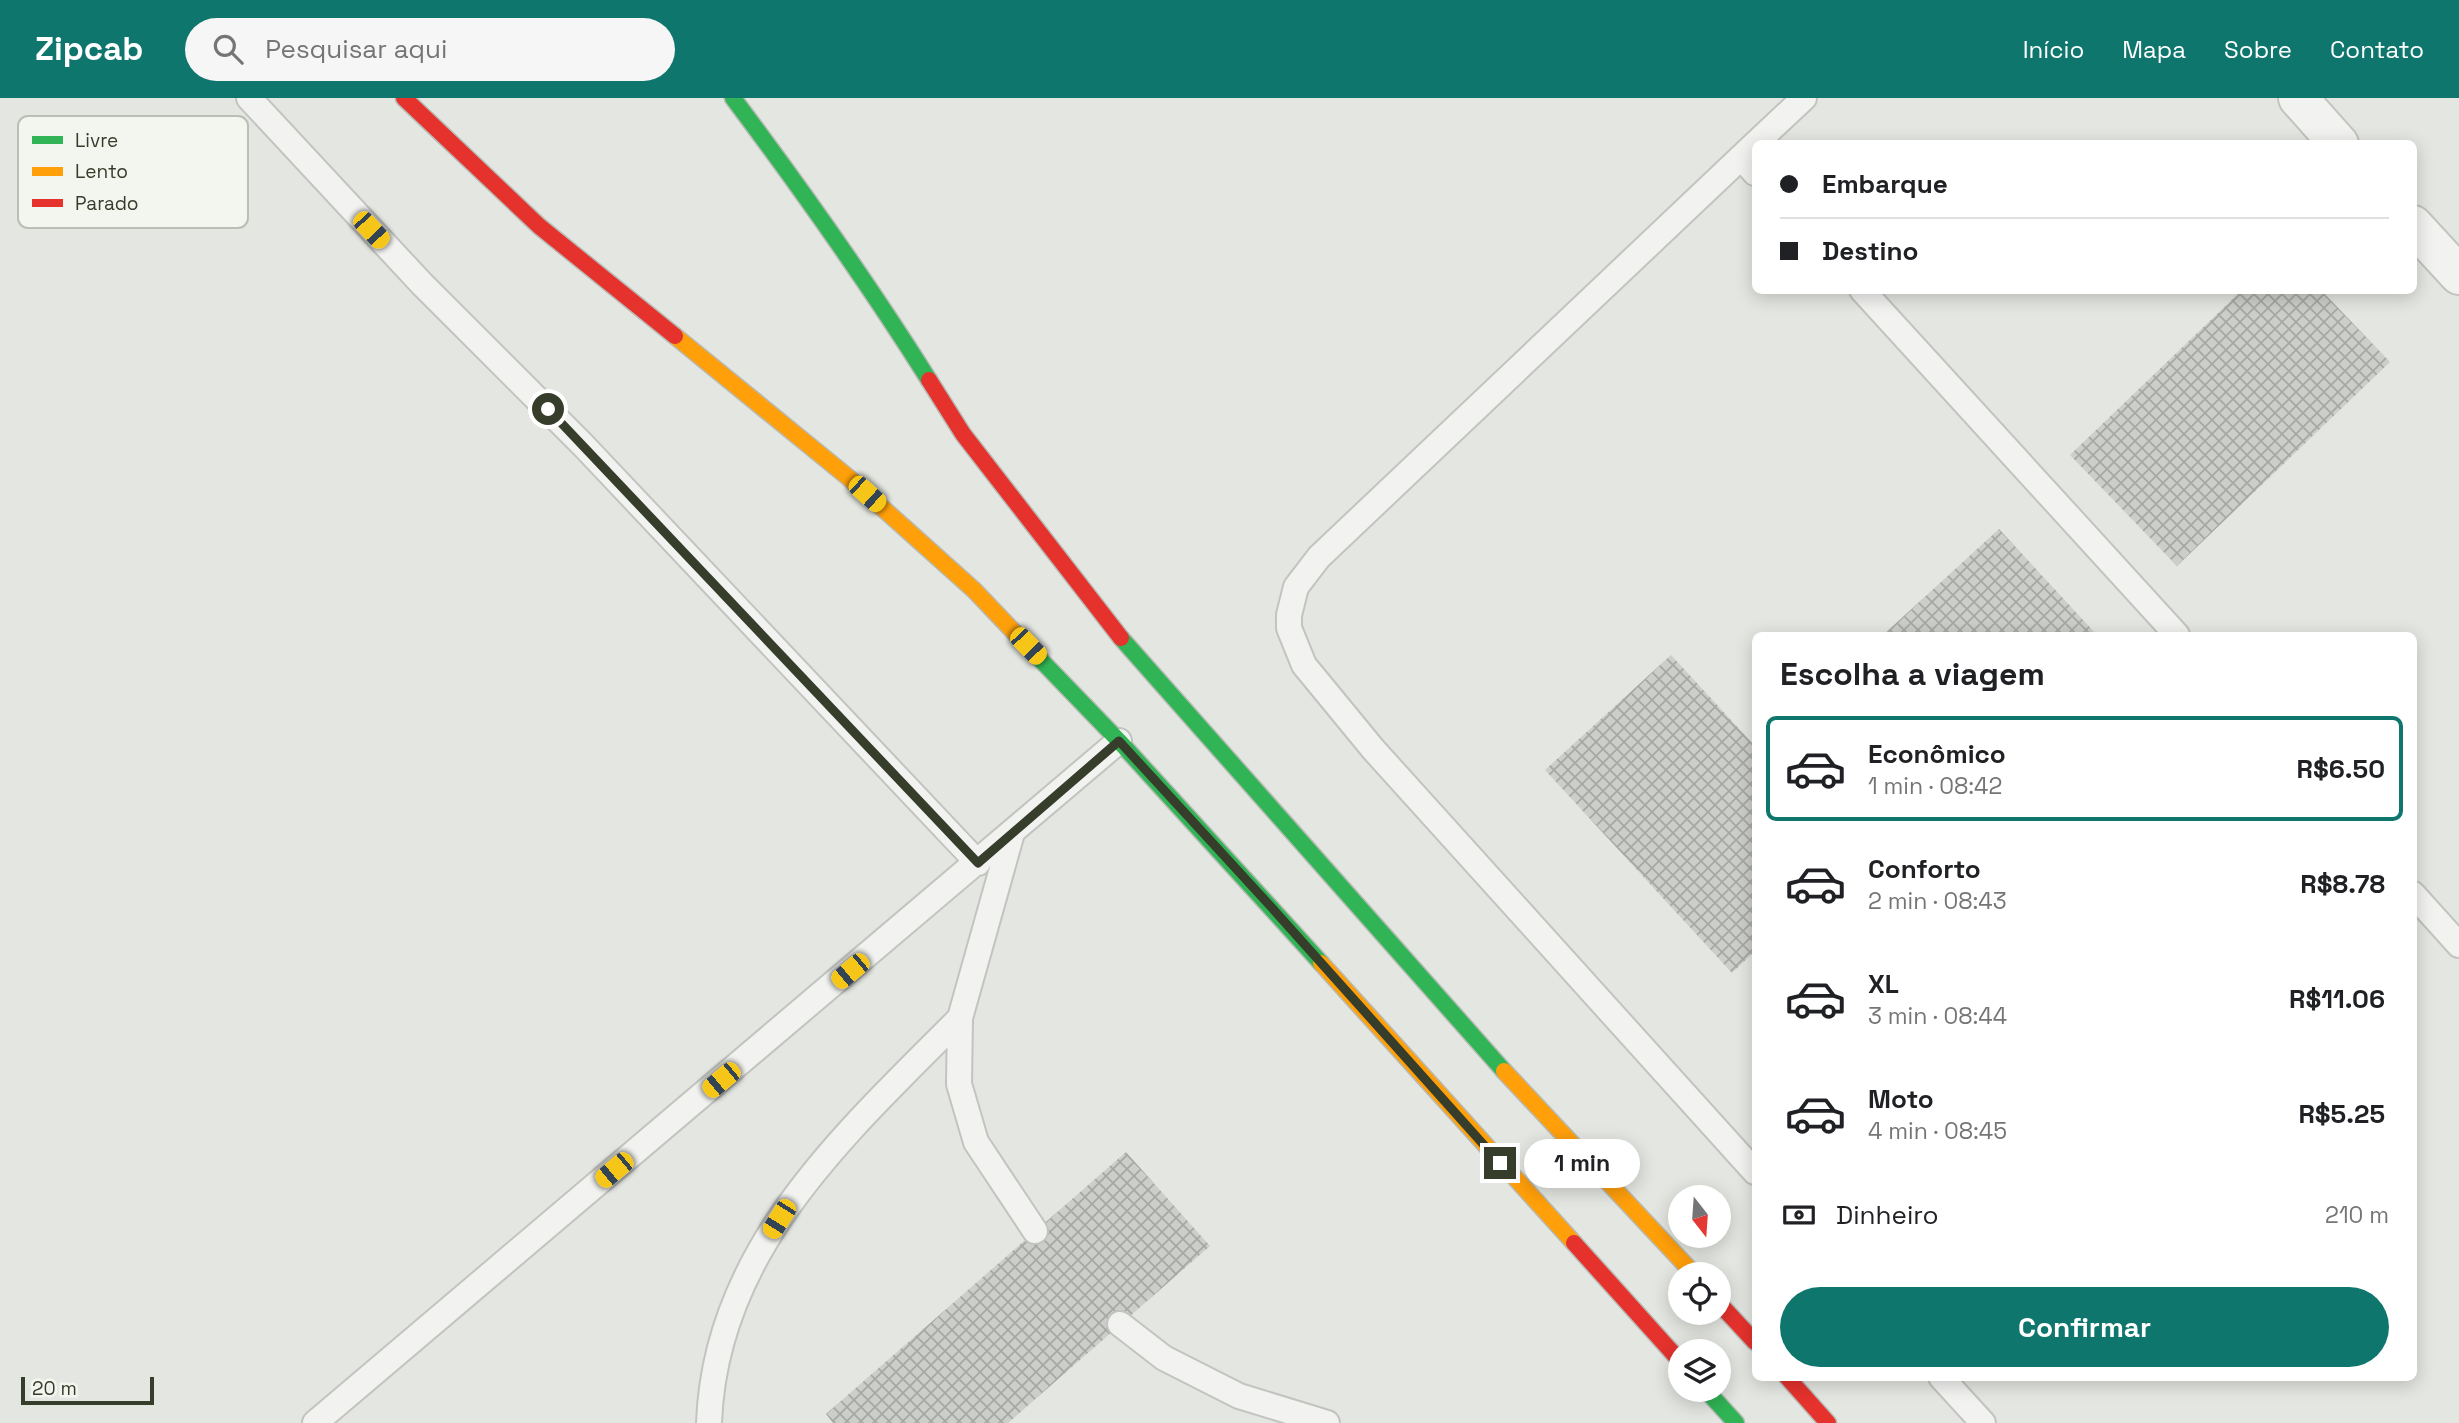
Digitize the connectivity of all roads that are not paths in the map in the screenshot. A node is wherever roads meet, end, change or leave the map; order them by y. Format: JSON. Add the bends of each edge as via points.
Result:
{"nodes":[{"id":1,"x":249,"y":98,"type":"edge"},
{"id":2,"x":404,"y":98,"type":"edge"},
{"id":3,"x":1804,"y":98,"type":"edge"},
{"id":4,"x":2298,"y":98,"type":"edge"},
{"id":5,"x":734,"y":99,"type":"edge"},
{"id":6,"x":1765,"y":140,"type":"edge"},
{"id":7,"x":2335,"y":140,"type":"edge"},
{"id":8,"x":1752,"y":154,"type":"edge"},
{"id":9,"x":2417,"y":229,"type":"edge"},
{"id":10,"x":2459,"y":275,"type":"edge"},
{"id":11,"x":1866,"y":294,"type":"edge"},
{"id":12,"x":2174,"y":632,"type":"edge"},
{"id":13,"x":1119,"y":741,"type":"junction"},
{"id":14,"x":1012,"y":833,"type":"junction"},
{"id":15,"x":978,"y":863,"type":"junction"},
{"id":16,"x":2417,"y":898,"type":"edge"},
{"id":17,"x":2459,"y":944,"type":"edge"},
{"id":18,"x":960,"y":1018,"type":"junction"},
{"id":19,"x":1752,"y":1168,"type":"edge"},
{"id":20,"x":1035,"y":1231,"type":"dead end"},
{"id":21,"x":1683,"y":1262,"type":"edge"},
{"id":22,"x":1731,"y":1316,"type":"edge"},
{"id":23,"x":1121,"y":1324,"type":"dead end"},
{"id":24,"x":1752,"y":1339,"type":"edge"},
{"id":25,"x":1668,"y":1348,"type":"edge"},
{"id":26,"x":1791,"y":1381,"type":"edge"},
{"id":27,"x":1945,"y":1381,"type":"edge"},
{"id":28,"x":1717,"y":1402,"type":"edge"},
{"id":29,"x":315,"y":1423,"type":"edge"},
{"id":30,"x":709,"y":1423,"type":"edge"},
{"id":31,"x":1327,"y":1423,"type":"edge"},
{"id":32,"x":1736,"y":1423,"type":"edge"},
{"id":33,"x":1828,"y":1423,"type":"edge"},
{"id":34,"x":1983,"y":1423,"type":"edge"}],
"edges":[{"from":1,"to":15,"type":"lane"},
{"from":2,"to":13,"type":"highway","via":[[538,226],[849,478],[974,590]]},
{"from":3,"to":6,"type":"lane"},
{"from":4,"to":7,"type":"street"},
{"from":5,"to":21,"type":"highway","via":[[888,315],[963,434],[1110,626],[1523,1092]]},
{"from":8,"to":19,"type":"lane","via":[[1319,557],[1296,587],[1289,615],[1289,628],[1304,665],[1373,749]]},
{"from":9,"to":10,"type":"street"},
{"from":11,"to":12,"type":"lane"},
{"from":13,"to":14,"type":"lane"},
{"from":13,"to":25,"type":"highway"},
{"from":14,"to":15,"type":"lane"},
{"from":14,"to":18,"type":"lane"},
{"from":15,"to":29,"type":"lane"},
{"from":16,"to":17,"type":"lane"},
{"from":18,"to":20,"type":"lane","via":[[958,1084],[976,1142]]},
{"from":18,"to":30,"type":"lane","via":[[855,1124],[793,1196],[765,1241],[731,1307],[710,1394]]},
{"from":22,"to":24,"type":"highway"},
{"from":23,"to":31,"type":"lane","via":[[1164,1358],[1239,1396]]},
{"from":26,"to":33,"type":"highway"},
{"from":27,"to":34,"type":"lane"},
{"from":28,"to":32,"type":"highway"}]}
